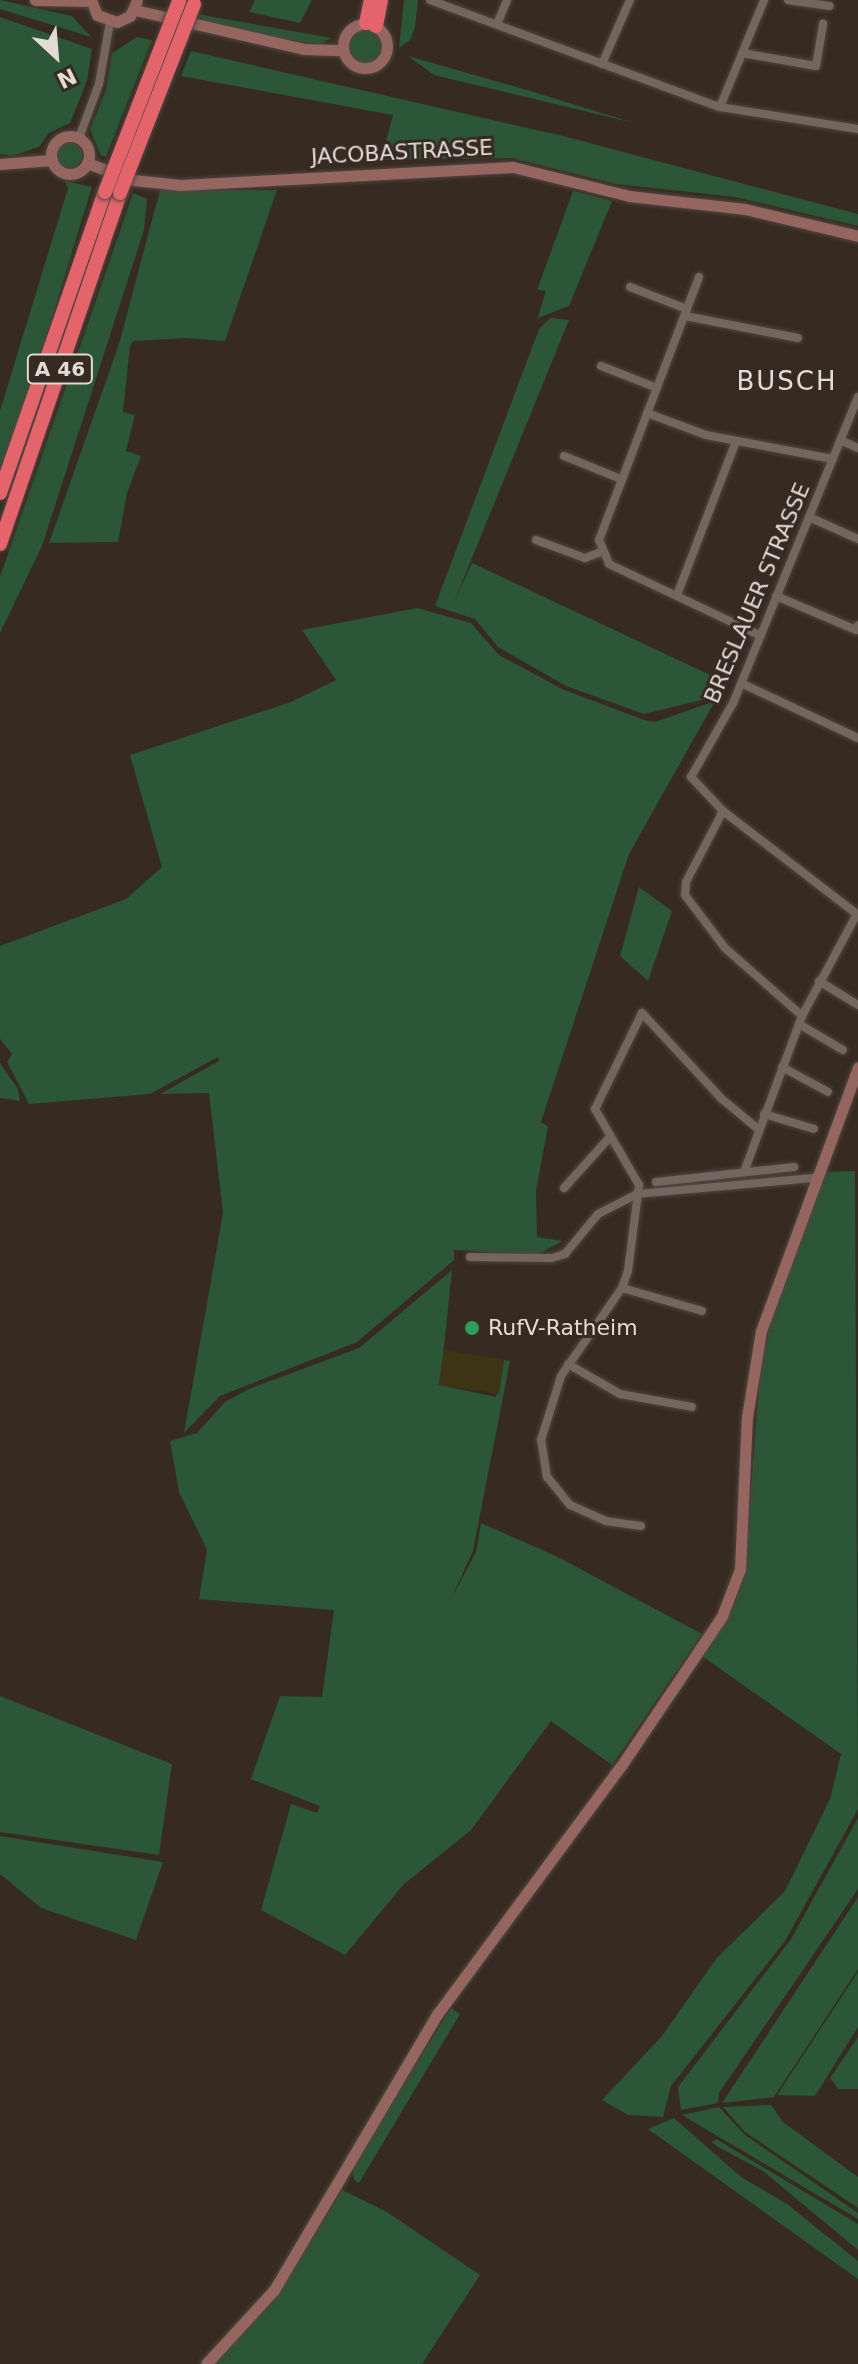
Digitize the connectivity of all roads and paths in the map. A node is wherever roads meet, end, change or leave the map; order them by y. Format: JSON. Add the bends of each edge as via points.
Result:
{"nodes":[{"id":1,"x":35,"y":0,"type":"edge"},
{"id":2,"x":371,"y":0,"type":"edge"},
{"id":3,"x":381,"y":0,"type":"edge"},
{"id":4,"x":430,"y":0,"type":"edge"},
{"id":5,"x":507,"y":0,"type":"edge"},
{"id":6,"x":630,"y":0,"type":"edge"},
{"id":7,"x":764,"y":0,"type":"edge"},
{"id":8,"x":788,"y":0,"type":"edge"},
{"id":9,"x":91,"y":1,"type":"edge"},
{"id":10,"x":189,"y":1,"type":"edge"},
{"id":11,"x":136,"y":5,"type":"edge"},
{"id":12,"x":830,"y":6,"type":"dead end"},
{"id":13,"x":110,"y":22,"type":"junction"},
{"id":14,"x":497,"y":24,"type":"junction"},
{"id":15,"x":823,"y":24,"type":"dead end"},
{"id":16,"x":371,"y":25,"type":"junction"},
{"id":17,"x":342,"y":50,"type":"junction"},
{"id":18,"x":742,"y":53,"type":"junction"},
{"id":19,"x":602,"y":64,"type":"junction"},
{"id":20,"x":720,"y":107,"type":"junction"},
{"id":21,"x":858,"y":129,"type":"edge"},
{"id":22,"x":79,"y":138,"type":"junction"},
{"id":23,"x":52,"y":160,"type":"junction"},
{"id":24,"x":87,"y":163,"type":"junction"},
{"id":25,"x":0,"y":164,"type":"edge"},
{"id":26,"x":112,"y":192,"type":"junction"},
{"id":27,"x":858,"y":236,"type":"edge"},
{"id":28,"x":699,"y":277,"type":"dead end"},
{"id":29,"x":630,"y":287,"type":"dead end"},
{"id":30,"x":686,"y":312,"type":"junction"},
{"id":31,"x":798,"y":338,"type":"dead end"},
{"id":32,"x":601,"y":366,"type":"dead end"},
{"id":33,"x":657,"y":388,"type":"junction"},
{"id":34,"x":858,"y":397,"type":"edge"},
{"id":35,"x":647,"y":413,"type":"junction"},
{"id":36,"x":840,"y":440,"type":"junction"},
{"id":37,"x":736,"y":441,"type":"junction"},
{"id":38,"x":858,"y":448,"type":"edge"},
{"id":39,"x":564,"y":456,"type":"dead end"},
{"id":40,"x":833,"y":459,"type":"junction"},
{"id":41,"x":621,"y":479,"type":"junction"},
{"id":42,"x":0,"y":493,"type":"edge"},
{"id":43,"x":809,"y":517,"type":"junction"},
{"id":44,"x":858,"y":539,"type":"edge"},
{"id":45,"x":536,"y":540,"type":"dead end"},
{"id":46,"x":0,"y":544,"type":"edge"},
{"id":47,"x":601,"y":552,"type":"junction"},
{"id":48,"x":677,"y":595,"type":"junction"},
{"id":49,"x":776,"y":596,"type":"junction"},
{"id":50,"x":858,"y":625,"type":"edge"},
{"id":51,"x":761,"y":636,"type":"junction"},
{"id":52,"x":741,"y":683,"type":"junction"},
{"id":53,"x":858,"y":738,"type":"edge"},
{"id":54,"x":723,"y":811,"type":"junction"},
{"id":55,"x":857,"y":914,"type":"edge"},
{"id":56,"x":819,"y":981,"type":"junction"},
{"id":57,"x":858,"y":1005,"type":"edge"},
{"id":58,"x":801,"y":1020,"type":"junction"},
{"id":59,"x":843,"y":1050,"type":"dead end"},
{"id":60,"x":782,"y":1067,"type":"junction"},
{"id":61,"x":858,"y":1067,"type":"edge"},
{"id":62,"x":828,"y":1092,"type":"dead end"},
{"id":63,"x":764,"y":1114,"type":"junction"},
{"id":64,"x":758,"y":1129,"type":"junction"},
{"id":65,"x":814,"y":1129,"type":"dead end"},
{"id":66,"x":609,"y":1138,"type":"junction"},
{"id":67,"x":794,"y":1167,"type":"dead end"},
{"id":68,"x":744,"y":1172,"type":"junction"},
{"id":69,"x":814,"y":1178,"type":"junction"},
{"id":70,"x":656,"y":1182,"type":"dead end"},
{"id":71,"x":564,"y":1188,"type":"dead end"},
{"id":72,"x":637,"y":1194,"type":"junction"},
{"id":73,"x":470,"y":1257,"type":"dead end"},
{"id":74,"x":622,"y":1288,"type":"junction"},
{"id":75,"x":702,"y":1311,"type":"dead end"},
{"id":76,"x":568,"y":1364,"type":"junction"},
{"id":77,"x":692,"y":1407,"type":"dead end"},
{"id":78,"x":641,"y":1526,"type":"dead end"},
{"id":79,"x":206,"y":2364,"type":"edge"}],
"edges":[{"from":1,"to":9,"type":"main road"},
{"from":2,"to":16,"type":"highway"},
{"from":3,"to":16,"type":"highway"},
{"from":4,"to":14,"type":"street"},
{"from":5,"to":14,"type":"street"},
{"from":6,"to":19,"type":"street"},
{"from":7,"to":18,"type":"street"},
{"from":8,"to":12,"type":"street"},
{"from":9,"to":13,"type":"main road","via":[[97,15]]},
{"from":10,"to":26,"type":"highway","number":"A 46","bridge":true},
{"from":11,"to":13,"type":"main road","via":[[124,20]]},
{"from":11,"to":17,"type":"main road","via":[[304,49]]},
{"from":13,"to":22,"type":"street","via":[[99,84]]},
{"from":14,"to":19,"type":"street"},
{"from":15,"to":18,"type":"street","via":[[816,66]]},
{"from":16,"to":17,"type":"main road","via":[[351,28]]},
{"from":16,"to":17,"type":"main road","via":[[387,48],[375,66],[355,66]]},
{"from":18,"to":20,"type":"street"},
{"from":19,"to":20,"type":"street"},
{"from":20,"to":21,"type":"street"},
{"from":22,"to":23,"type":"main road","via":[[60,139]]},
{"from":22,"to":24,"type":"main road","via":[[88,149]]},
{"from":23,"to":24,"type":"main road","via":[[66,173]]},
{"from":23,"to":25,"type":"main road"},
{"from":24,"to":27,"type":"main road","name":"JACOBASTRASSE","via":[[133,180],[181,185],[513,167],[629,196],[745,209]]},
{"from":26,"to":42,"type":"highway","number":"A 46"},
{"from":26,"to":46,"type":"highway","number":"A 46"},
{"from":28,"to":30,"type":"street"},
{"from":29,"to":30,"type":"street"},
{"from":30,"to":31,"type":"street"},
{"from":30,"to":33,"type":"street"},
{"from":32,"to":33,"type":"street"},
{"from":33,"to":35,"type":"street"},
{"from":34,"to":36,"type":"street","name":"BRESLAUER STRASSE"},
{"from":35,"to":37,"type":"street"},
{"from":35,"to":41,"type":"street"},
{"from":36,"to":38,"type":"street"},
{"from":36,"to":40,"type":"street","name":"BRESLAUER STRASSE"},
{"from":37,"to":40,"type":"street"},
{"from":37,"to":48,"type":"street"},
{"from":39,"to":41,"type":"street"},
{"from":40,"to":43,"type":"street","name":"BRESLAUER STRASSE"},
{"from":41,"to":47,"type":"street","via":[[599,540]]},
{"from":43,"to":44,"type":"street"},
{"from":43,"to":49,"type":"street","name":"BRESLAUER STRASSE"},
{"from":45,"to":47,"type":"street","via":[[585,558]]},
{"from":47,"to":48,"type":"street","via":[[609,564]]},
{"from":48,"to":51,"type":"street"},
{"from":49,"to":50,"type":"street","via":[[856,630]]},
{"from":49,"to":51,"type":"street","name":"BRESLAUER STRASSE"},
{"from":51,"to":52,"type":"street","name":"BRESLAUER STRASSE"},
{"from":52,"to":53,"type":"street"},
{"from":52,"to":54,"type":"street","name":"BRESLAUER STRASSE","via":[[691,777]]},
{"from":54,"to":55,"type":"street","name":"BRESLAUER STRASSE"},
{"from":54,"to":58,"type":"street","via":[[686,882],[685,895],[725,948]]},
{"from":55,"to":56,"type":"street"},
{"from":56,"to":57,"type":"street"},
{"from":56,"to":58,"type":"street"},
{"from":58,"to":59,"type":"street"},
{"from":58,"to":60,"type":"street"},
{"from":60,"to":62,"type":"street"},
{"from":60,"to":63,"type":"street"},
{"from":61,"to":69,"type":"main road"},
{"from":63,"to":64,"type":"street"},
{"from":63,"to":65,"type":"street"},
{"from":64,"to":66,"type":"street","via":[[722,1099],[642,1013],[595,1109]]},
{"from":64,"to":68,"type":"street"},
{"from":66,"to":71,"type":"street"},
{"from":66,"to":72,"type":"street","via":[[639,1185]]},
{"from":67,"to":68,"type":"street"},
{"from":68,"to":70,"type":"street"},
{"from":69,"to":72,"type":"street"},
{"from":69,"to":79,"type":"main road","via":[[761,1331],[747,1417],[741,1561],[722,1616],[621,1766],[438,2013],[274,2290]]},
{"from":72,"to":73,"type":"street","via":[[598,1214],[565,1254],[541,1259]]},
{"from":72,"to":74,"type":"street","via":[[633,1249]]},
{"from":74,"to":75,"type":"street"},
{"from":74,"to":76,"type":"street"},
{"from":76,"to":77,"type":"street","via":[[620,1394]]},
{"from":76,"to":78,"type":"street","via":[[544,1419],[541,1440],[547,1477],[583,1513]]}]}
